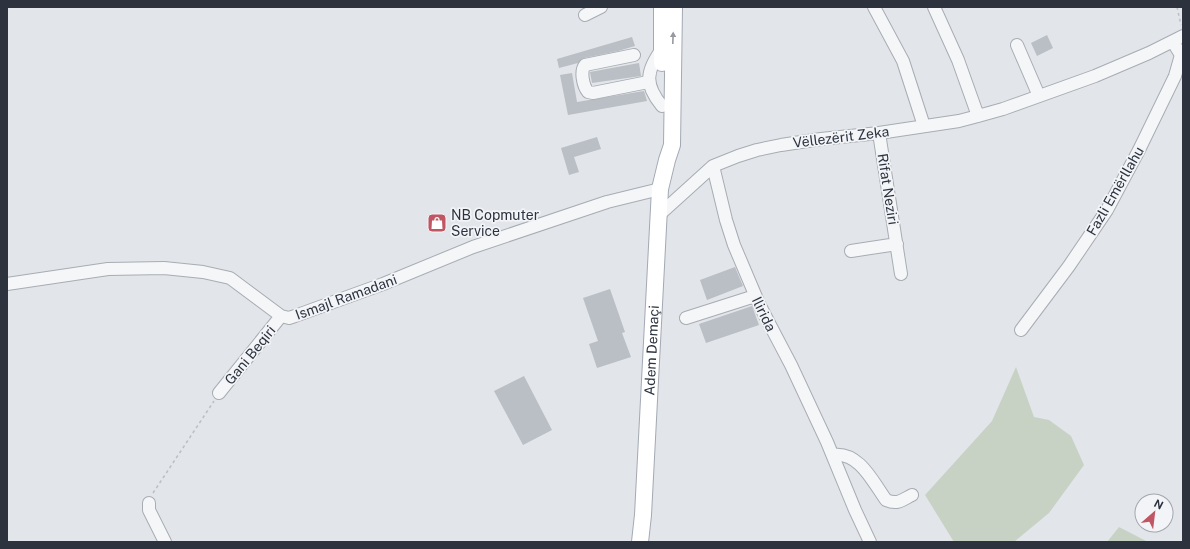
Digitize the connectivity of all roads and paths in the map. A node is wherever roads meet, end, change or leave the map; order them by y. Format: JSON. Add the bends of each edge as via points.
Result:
{"nodes":[{"id":1,"x":601,"y":7,"type":"edge"},
{"id":2,"x":662,"y":7,"type":"edge"},
{"id":3,"x":674,"y":7,"type":"edge"},
{"id":4,"x":874,"y":7,"type":"edge"},
{"id":5,"x":934,"y":7,"type":"edge"},
{"id":6,"x":1177,"y":7,"type":"edge"},
{"id":7,"x":585,"y":15,"type":"dead end"},
{"id":8,"x":1179,"y":34,"type":"edge"},
{"id":9,"x":1017,"y":45,"type":"dead end"},
{"id":10,"x":662,"y":49,"type":"junction"},
{"id":11,"x":634,"y":55,"type":"dead end"},
{"id":12,"x":648,"y":82,"type":"junction"},
{"id":13,"x":1039,"y":96,"type":"junction"},
{"id":14,"x":662,"y":106,"type":"junction"},
{"id":15,"x":978,"y":116,"type":"junction"},
{"id":16,"x":924,"y":126,"type":"junction"},
{"id":17,"x":879,"y":134,"type":"junction"},
{"id":18,"x":667,"y":160,"type":"junction"},
{"id":19,"x":713,"y":166,"type":"junction"},
{"id":20,"x":660,"y":189,"type":"junction"},
{"id":21,"x":660,"y":214,"type":"junction"},
{"id":22,"x":897,"y":244,"type":"junction"},
{"id":23,"x":851,"y":252,"type":"dead end"},
{"id":24,"x":901,"y":274,"type":"dead end"},
{"id":25,"x":7,"y":284,"type":"edge"},
{"id":26,"x":755,"y":296,"type":"junction"},
{"id":27,"x":281,"y":316,"type":"junction"},
{"id":28,"x":686,"y":318,"type":"dead end"},
{"id":29,"x":1021,"y":330,"type":"dead end"},
{"id":30,"x":219,"y":393,"type":"joint"},
{"id":31,"x":833,"y":455,"type":"junction"},
{"id":32,"x":912,"y":495,"type":"dead end"},
{"id":33,"x":149,"y":503,"type":"joint"},
{"id":34,"x":165,"y":542,"type":"edge"},
{"id":35,"x":640,"y":542,"type":"edge"},
{"id":36,"x":870,"y":542,"type":"edge"}],
"edges":[{"from":1,"to":7,"type":"street"},
{"from":2,"to":10,"type":"main road","name":"Adem Demaçi"},
{"from":18,"to":3,"type":"main road","name":"Adem Demaçi","one_way":true,"via":[[672,145]]},
{"from":4,"to":16,"type":"street","via":[[904,62]]},
{"from":5,"to":15,"type":"street","via":[[958,60]]},
{"from":6,"to":8,"type":"path"},
{"from":8,"to":13,"type":"street","name":"Vëllezërit Zeka","via":[[1095,76]]},
{"from":8,"to":29,"type":"street","name":"Fazli Emërllahu","via":[[1181,55],[1175,76],[1136,156],[1107,210]]},
{"from":9,"to":13,"type":"street"},
{"from":10,"to":12,"type":"street","via":[[650,68]]},
{"from":10,"to":14,"type":"main road","name":"Adem Demaçi"},
{"from":11,"to":12,"type":"street","via":[[585,65],[582,72],[585,89],[592,93]]},
{"from":12,"to":14,"type":"street"},
{"from":13,"to":15,"type":"street","name":"Vëllezërit Zeka"},
{"from":14,"to":18,"type":"main road","name":"Adem Demaçi","via":[[662,144]]},
{"from":15,"to":16,"type":"street","name":"Vëllezërit Zeka"},
{"from":16,"to":17,"type":"street","name":"Vëllezërit Zeka"},
{"from":17,"to":19,"type":"street","name":"Vëllezërit Zeka","via":[[821,139],[757,150]]},
{"from":17,"to":22,"type":"street","name":"Rifat Neziri"},
{"from":18,"to":20,"type":"main road","name":"Adem Demaçi"},
{"from":19,"to":21,"type":"street","name":"Vëllezërit Zeka"},
{"from":19,"to":26,"type":"street","name":"Ilirida","via":[[734,245]]},
{"from":20,"to":21,"type":"main road","name":"Adem Demaçi"},
{"from":20,"to":27,"type":"street","name":"Ismajl Ramadani","via":[[607,202],[473,247],[295,316]]},
{"from":21,"to":35,"type":"main road","name":"Adem Demaçi"},
{"from":22,"to":23,"type":"street","name":"Rifat Neziri"},
{"from":22,"to":24,"type":"street","name":"Rifat Neziri"},
{"from":25,"to":27,"type":"street","name":"Ismajl Ramadani","via":[[108,269],[164,268],[204,272],[230,278]]},
{"from":26,"to":28,"type":"street"},
{"from":26,"to":31,"type":"street","name":"Ilirida"},
{"from":27,"to":30,"type":"street","name":"Gani Beqiri"},
{"from":30,"to":33,"type":"path","via":[[154,491]]},
{"from":31,"to":32,"type":"street","via":[[844,455],[860,463],[886,500],[893,503]]},
{"from":31,"to":36,"type":"street","name":"Ilirida"},
{"from":33,"to":34,"type":"street","via":[[149,510]]}]}
